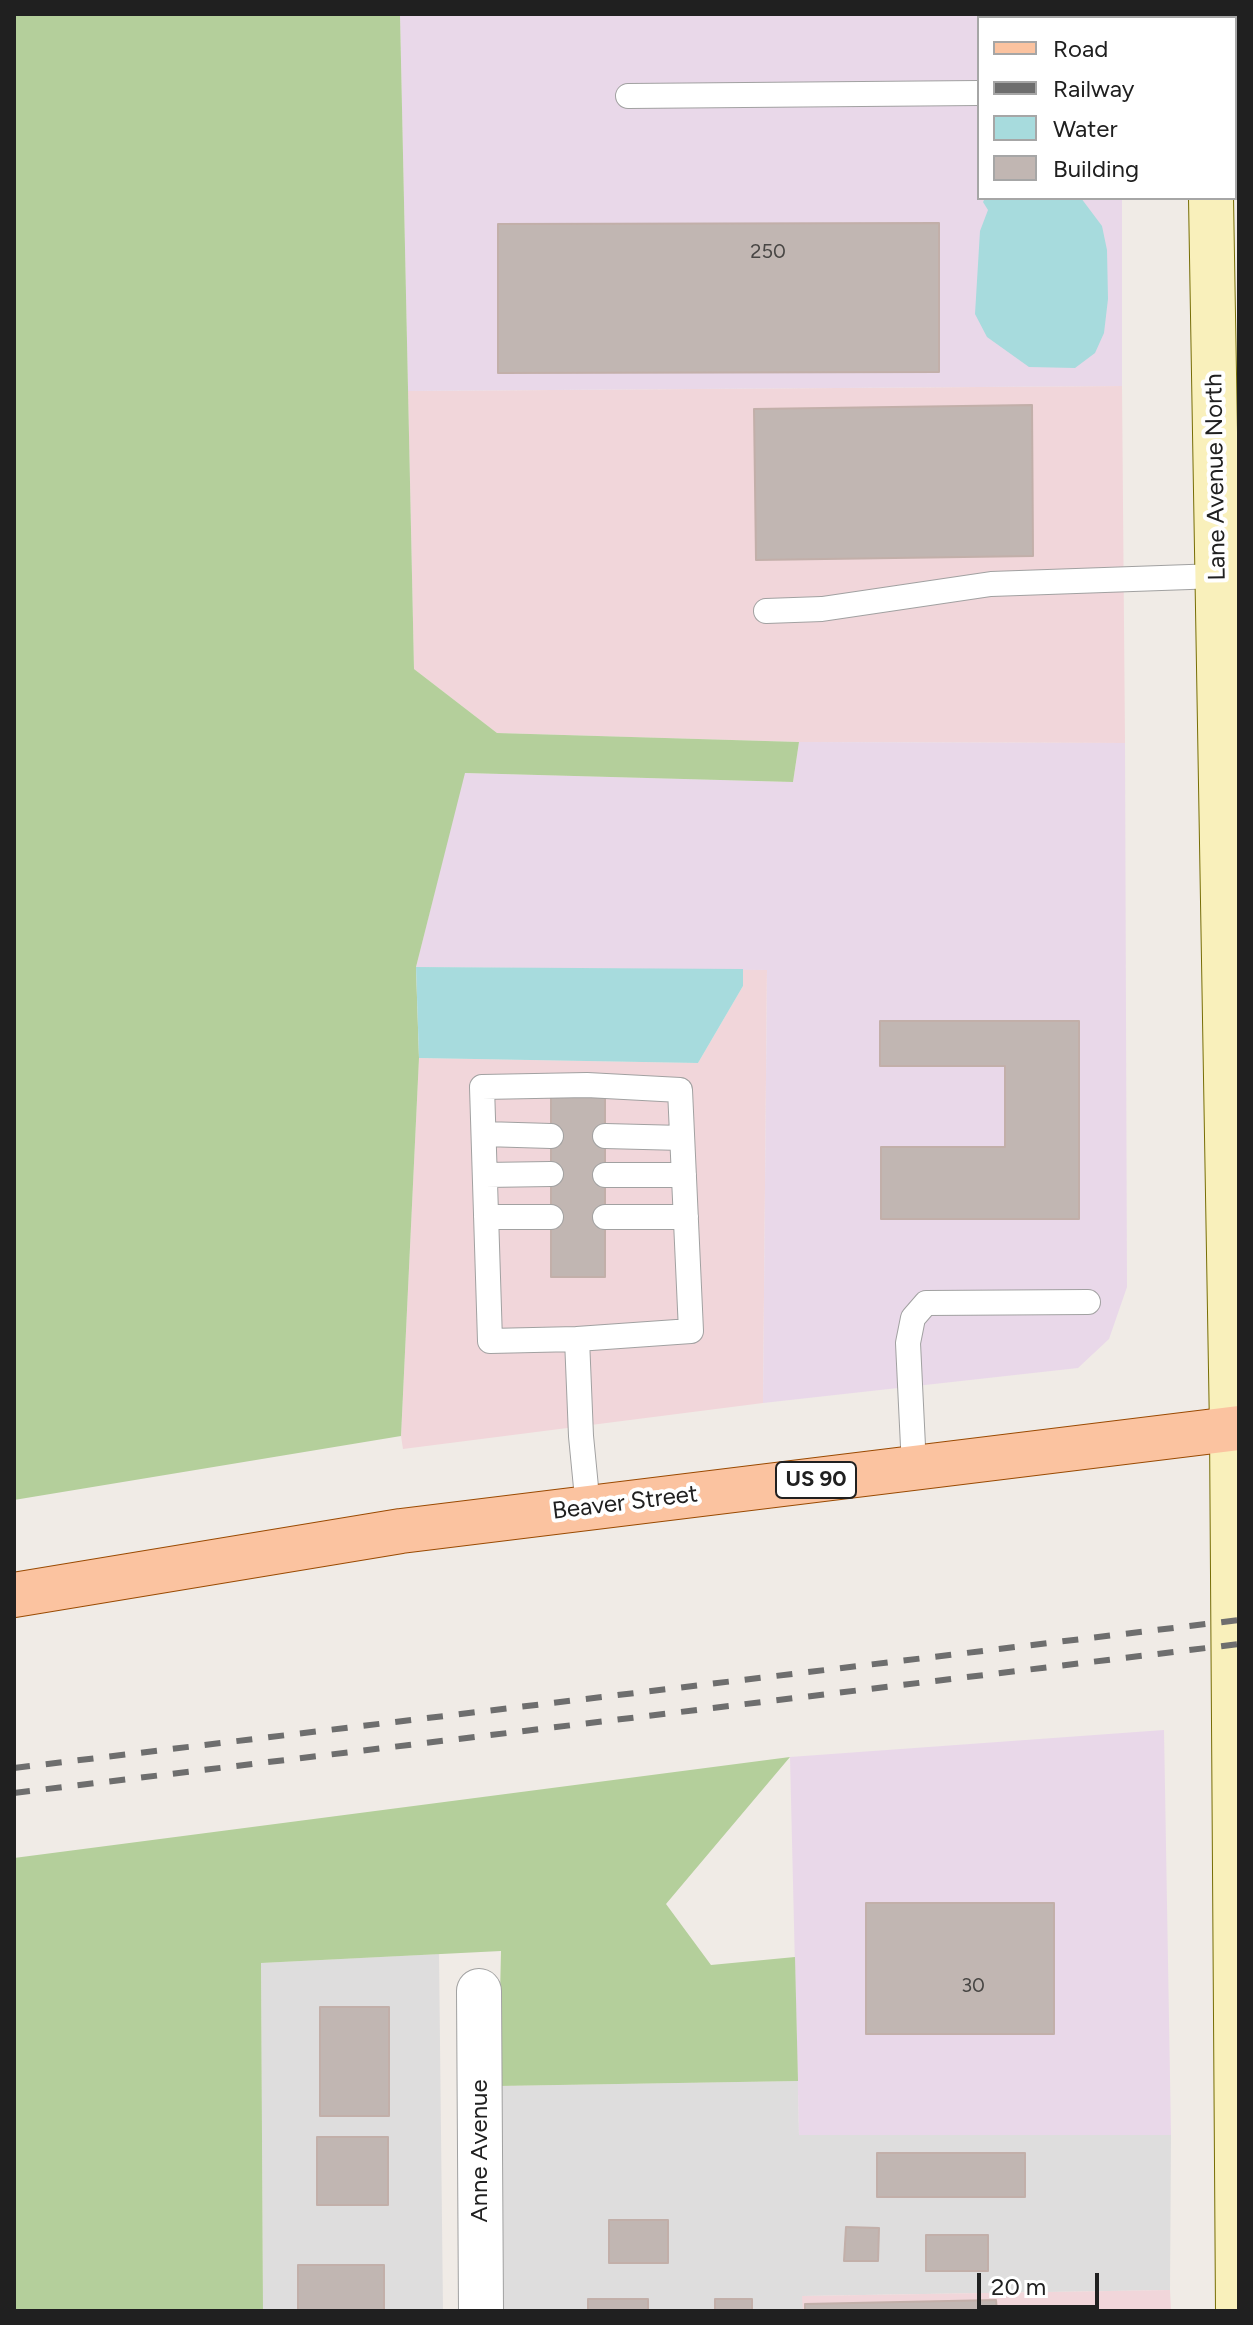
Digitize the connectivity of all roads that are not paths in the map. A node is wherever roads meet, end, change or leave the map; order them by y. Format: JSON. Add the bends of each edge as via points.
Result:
{"nodes":[{"id":1,"x":977,"y":93,"type":"edge"},
{"id":2,"x":628,"y":96,"type":"dead end"},
{"id":3,"x":1221,"y":225,"type":"edge"},
{"id":4,"x":1218,"y":576,"type":"junction"},
{"id":5,"x":766,"y":611,"type":"dead end"},
{"id":6,"x":1231,"y":930,"type":"edge"},
{"id":7,"x":1232,"y":1117,"type":"edge"},
{"id":8,"x":484,"y":1134,"type":"junction"},
{"id":9,"x":551,"y":1136,"type":"dead end"},
{"id":10,"x":605,"y":1136,"type":"dead end"},
{"id":11,"x":682,"y":1138,"type":"junction"},
{"id":12,"x":551,"y":1174,"type":"dead end"},
{"id":13,"x":485,"y":1175,"type":"junction"},
{"id":14,"x":605,"y":1175,"type":"dead end"},
{"id":15,"x":684,"y":1175,"type":"junction"},
{"id":16,"x":486,"y":1217,"type":"junction"},
{"id":17,"x":551,"y":1217,"type":"dead end"},
{"id":18,"x":605,"y":1217,"type":"dead end"},
{"id":19,"x":686,"y":1217,"type":"junction"},
{"id":20,"x":1088,"y":1302,"type":"dead end"},
{"id":21,"x":577,"y":1339,"type":"junction"},
{"id":22,"x":1236,"y":1428,"type":"edge"},
{"id":23,"x":914,"y":1467,"type":"junction"},
{"id":24,"x":588,"y":1508,"type":"junction"},
{"id":25,"x":14,"y":1595,"type":"edge"},
{"id":26,"x":1237,"y":1990,"type":"edge"},
{"id":27,"x":479,"y":1991,"type":"dead end"},
{"id":28,"x":481,"y":2311,"type":"edge"},
{"id":29,"x":1238,"y":2311,"type":"edge"}],
"edges":[{"from":1,"to":2,"type":"lane"},
{"from":3,"to":4,"type":"main road","name":"Lane Avenue North"},
{"from":4,"to":5,"type":"lane","via":[[991,584],[822,609]]},
{"from":4,"to":6,"type":"main road","name":"Lane Avenue North"},
{"from":6,"to":7,"type":"main road","name":"Lane Avenue North"},
{"from":7,"to":22,"type":"main road","name":"Lane Avenue North"},
{"from":8,"to":9,"type":"lane"},
{"from":8,"to":11,"type":"lane","via":[[482,1087],[587,1085],[680,1090]]},
{"from":8,"to":13,"type":"lane"},
{"from":10,"to":11,"type":"lane"},
{"from":11,"to":15,"type":"lane"},
{"from":12,"to":13,"type":"lane"},
{"from":13,"to":16,"type":"lane"},
{"from":14,"to":15,"type":"lane"},
{"from":15,"to":19,"type":"lane"},
{"from":16,"to":17,"type":"lane"},
{"from":16,"to":21,"type":"lane","via":[[490,1341]]},
{"from":18,"to":19,"type":"lane"},
{"from":19,"to":21,"type":"lane","via":[[691,1331]]},
{"from":20,"to":23,"type":"lane","via":[[926,1303],[913,1318],[908,1343]]},
{"from":21,"to":24,"type":"lane"},
{"from":22,"to":23,"type":"main road","name":"Beaver Street","number":"US 90"},
{"from":22,"to":26,"type":"main road","name":"Lane Avenue North"},
{"from":23,"to":24,"type":"main road","name":"Beaver Street","number":"US 90"},
{"from":24,"to":25,"type":"main road","name":"Beaver Street","number":"US 90","via":[[401,1531]]},
{"from":26,"to":29,"type":"main road","name":"Lane Avenue North"},
{"from":27,"to":28,"type":"street","name":"Anne Avenue"}]}
